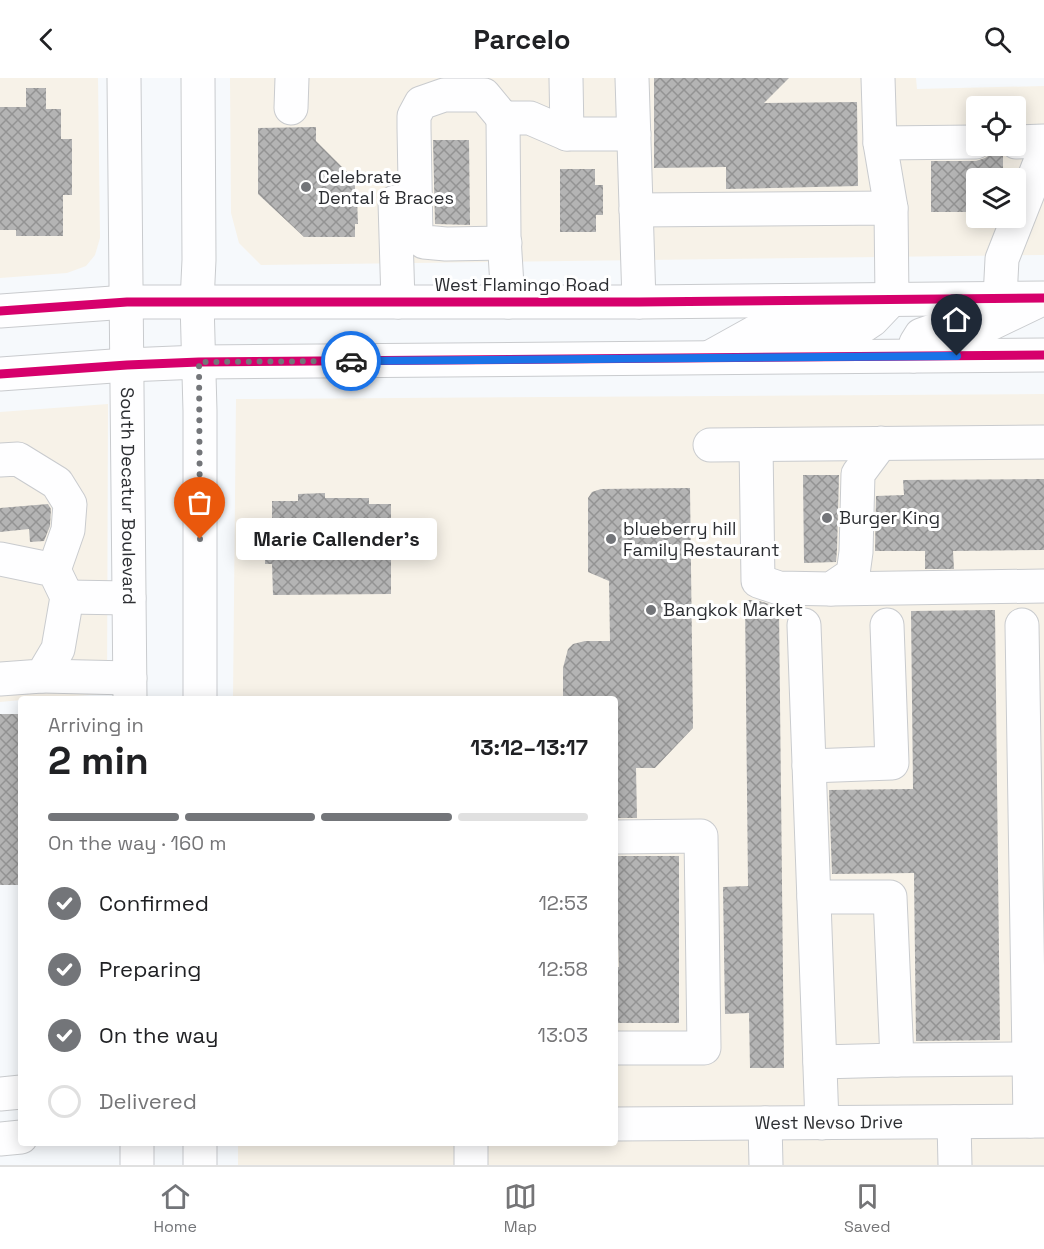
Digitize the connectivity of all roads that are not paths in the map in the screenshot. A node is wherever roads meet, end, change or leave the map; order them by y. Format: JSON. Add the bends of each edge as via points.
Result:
{"nodes":[{"id":1,"x":124,"y":78,"type":"edge"},
{"id":2,"x":198,"y":78,"type":"edge"},
{"id":3,"x":566,"y":78,"type":"edge"},
{"id":4,"x":632,"y":78,"type":"edge"},
{"id":5,"x":878,"y":78,"type":"edge"},
{"id":6,"x":503,"y":118,"type":"junction"},
{"id":7,"x":393,"y":123,"type":"dead end"},
{"id":8,"x":567,"y":134,"type":"junction"},
{"id":9,"x":634,"y":134,"type":"junction"},
{"id":10,"x":1044,"y":141,"type":"edge"},
{"id":11,"x":966,"y":142,"type":"edge"},
{"id":12,"x":1026,"y":142,"type":"edge"},
{"id":13,"x":880,"y":143,"type":"junction"},
{"id":14,"x":1044,"y":152,"type":"edge"},
{"id":15,"x":891,"y":208,"type":"junction"},
{"id":16,"x":636,"y":210,"type":"junction"},
{"id":17,"x":505,"y":243,"type":"junction"},
{"id":18,"x":1000,"y":298,"type":"junction"},
{"id":19,"x":1044,"y":298,"type":"edge"},
{"id":20,"x":892,"y":299,"type":"junction"},
{"id":21,"x":127,"y":302,"type":"junction"},
{"id":22,"x":197,"y":302,"type":"junction"},
{"id":23,"x":398,"y":302,"type":"junction"},
{"id":24,"x":508,"y":302,"type":"junction"},
{"id":25,"x":639,"y":302,"type":"junction"},
{"id":26,"x":0,"y":311,"type":"edge"},
{"id":27,"x":1044,"y":355,"type":"edge"},
{"id":28,"x":913,"y":356,"type":"junction"},
{"id":29,"x":710,"y":357,"type":"junction"},
{"id":30,"x":199,"y":362,"type":"junction"},
{"id":31,"x":127,"y":365,"type":"junction"},
{"id":32,"x":0,"y":374,"type":"edge"},
{"id":33,"x":1044,"y":442,"type":"edge"},
{"id":34,"x":881,"y":443,"type":"junction"},
{"id":35,"x":710,"y":445,"type":"dead end"},
{"id":36,"x":756,"y":445,"type":"junction"},
{"id":37,"x":0,"y":460,"type":"edge"},
{"id":38,"x":0,"y":559,"type":"edge"},
{"id":39,"x":60,"y":584,"type":"junction"},
{"id":40,"x":1044,"y":586,"type":"edge"},
{"id":41,"x":831,"y":589,"type":"junction"},
{"id":42,"x":129,"y":598,"type":"junction"},
{"id":43,"x":804,"y":626,"type":"dead end"},
{"id":44,"x":887,"y":626,"type":"dead end"},
{"id":45,"x":1022,"y":626,"type":"dead end"},
{"id":46,"x":42,"y":676,"type":"junction"},
{"id":47,"x":0,"y":679,"type":"edge"},
{"id":48,"x":130,"y":688,"type":"edge"},
{"id":49,"x":200,"y":696,"type":"edge"},
{"id":50,"x":809,"y":766,"type":"junction"},
{"id":51,"x":618,"y":837,"type":"edge"},
{"id":52,"x":814,"y":897,"type":"junction"},
{"id":53,"x":618,"y":1048,"type":"edge"},
{"id":54,"x":1029,"y":1059,"type":"junction"},
{"id":55,"x":897,"y":1060,"type":"junction"},
{"id":56,"x":820,"y":1062,"type":"junction"},
{"id":57,"x":18,"y":1092,"type":"edge"},
{"id":58,"x":0,"y":1094,"type":"edge"},
{"id":59,"x":1037,"y":1121,"type":"edge"},
{"id":60,"x":954,"y":1122,"type":"junction"},
{"id":61,"x":765,"y":1123,"type":"junction"},
{"id":62,"x":822,"y":1123,"type":"junction"},
{"id":63,"x":618,"y":1124,"type":"edge"},
{"id":64,"x":18,"y":1137,"type":"edge"},
{"id":65,"x":0,"y":1139,"type":"edge"},
{"id":66,"x":137,"y":1146,"type":"edge"},
{"id":67,"x":200,"y":1146,"type":"edge"},
{"id":68,"x":471,"y":1146,"type":"edge"},
{"id":69,"x":137,"y":1165,"type":"edge"},
{"id":70,"x":200,"y":1165,"type":"edge"},
{"id":71,"x":471,"y":1165,"type":"edge"},
{"id":72,"x":766,"y":1165,"type":"edge"},
{"id":73,"x":955,"y":1165,"type":"edge"}],
"edges":[{"from":1,"to":21,"type":"main road","name":"South Decatur Boulevard"},
{"from":2,"to":22,"type":"main road"},
{"from":3,"to":8,"type":"main road"},
{"from":4,"to":9,"type":"main road"},
{"from":5,"to":13,"type":"main road"},
{"from":6,"to":8,"type":"main road","via":[[530,118]]},
{"from":6,"to":17,"type":"main road"},
{"from":6,"to":17,"type":"main road","via":[[484,95],[444,95],[421,103],[414,116],[414,128],[416,235],[424,242],[446,244]]},
{"from":7,"to":23,"type":"main road"},
{"from":8,"to":9,"type":"main road"},
{"from":9,"to":16,"type":"main road"},
{"from":10,"to":12,"type":"main road"},
{"from":11,"to":13,"type":"main road"},
{"from":13,"to":15,"type":"main road"},
{"from":14,"to":18,"type":"main road","via":[[1002,259]]},
{"from":15,"to":16,"type":"main road"},
{"from":15,"to":20,"type":"main road"},
{"from":16,"to":25,"type":"main road"},
{"from":17,"to":24,"type":"main road"},
{"from":18,"to":19,"type":"main road","name":"West Flamingo Road"},
{"from":18,"to":20,"type":"main road","name":"West Flamingo Road"},
{"from":19,"to":28,"type":"main road","via":[[986,326],[958,326],[921,335]]},
{"from":20,"to":25,"type":"main road","name":"West Flamingo Road"},
{"from":20,"to":29,"type":"main road","via":[[860,328],[757,331]]},
{"from":21,"to":22,"type":"main road","name":"West Flamingo Road"},
{"from":21,"to":26,"type":"main road","name":"West Flamingo Road"},
{"from":21,"to":31,"type":"main road","name":"South Decatur Boulevard"},
{"from":22,"to":23,"type":"main road","name":"West Flamingo Road"},
{"from":22,"to":30,"type":"main road"},
{"from":23,"to":24,"type":"main road","name":"West Flamingo Road"},
{"from":24,"to":25,"type":"main road","name":"West Flamingo Road"},
{"from":27,"to":28,"type":"main road"},
{"from":28,"to":29,"type":"main road"},
{"from":29,"to":30,"type":"main road"},
{"from":30,"to":31,"type":"main road"},
{"from":30,"to":49,"type":"main road"},
{"from":31,"to":32,"type":"main road"},
{"from":31,"to":42,"type":"main road","name":"South Decatur Boulevard"},
{"from":33,"to":34,"type":"main road"},
{"from":34,"to":36,"type":"main road"},
{"from":34,"to":41,"type":"main road","via":[[858,474],[853,574]]},
{"from":35,"to":36,"type":"main road"},
{"from":36,"to":41,"type":"main road","via":[[758,581],[779,588]]},
{"from":37,"to":39,"type":"main road","via":[[18,459],[57,483],[70,504]]},
{"from":38,"to":39,"type":"main road"},
{"from":39,"to":42,"type":"main road"},
{"from":39,"to":46,"type":"main road","via":[[58,649]]},
{"from":40,"to":41,"type":"main road"},
{"from":42,"to":48,"type":"main road","name":"South Decatur Boulevard"},
{"from":43,"to":50,"type":"main road"},
{"from":44,"to":50,"type":"main road","via":[[892,763]]},
{"from":45,"to":54,"type":"main road"},
{"from":46,"to":47,"type":"main road"},
{"from":46,"to":48,"type":"main road"},
{"from":50,"to":52,"type":"main road"},
{"from":51,"to":53,"type":"main road","via":[[701,836],[704,1048]]},
{"from":52,"to":55,"type":"main road","via":[[890,897]]},
{"from":52,"to":56,"type":"main road"},
{"from":54,"to":55,"type":"main road"},
{"from":54,"to":59,"type":"main road"},
{"from":55,"to":56,"type":"main road"},
{"from":56,"to":62,"type":"main road"},
{"from":57,"to":58,"type":"main road"},
{"from":59,"to":60,"type":"main road","name":"West Nevso Drive"},
{"from":60,"to":62,"type":"main road","name":"West Nevso Drive"},
{"from":60,"to":73,"type":"main road"},
{"from":61,"to":62,"type":"main road","name":"West Nevso Drive"},
{"from":61,"to":63,"type":"main road","name":"West Nevso Drive"},
{"from":61,"to":72,"type":"main road"},
{"from":64,"to":65,"type":"main road"},
{"from":66,"to":69,"type":"main road"},
{"from":67,"to":70,"type":"main road"},
{"from":68,"to":71,"type":"main road"}]}
